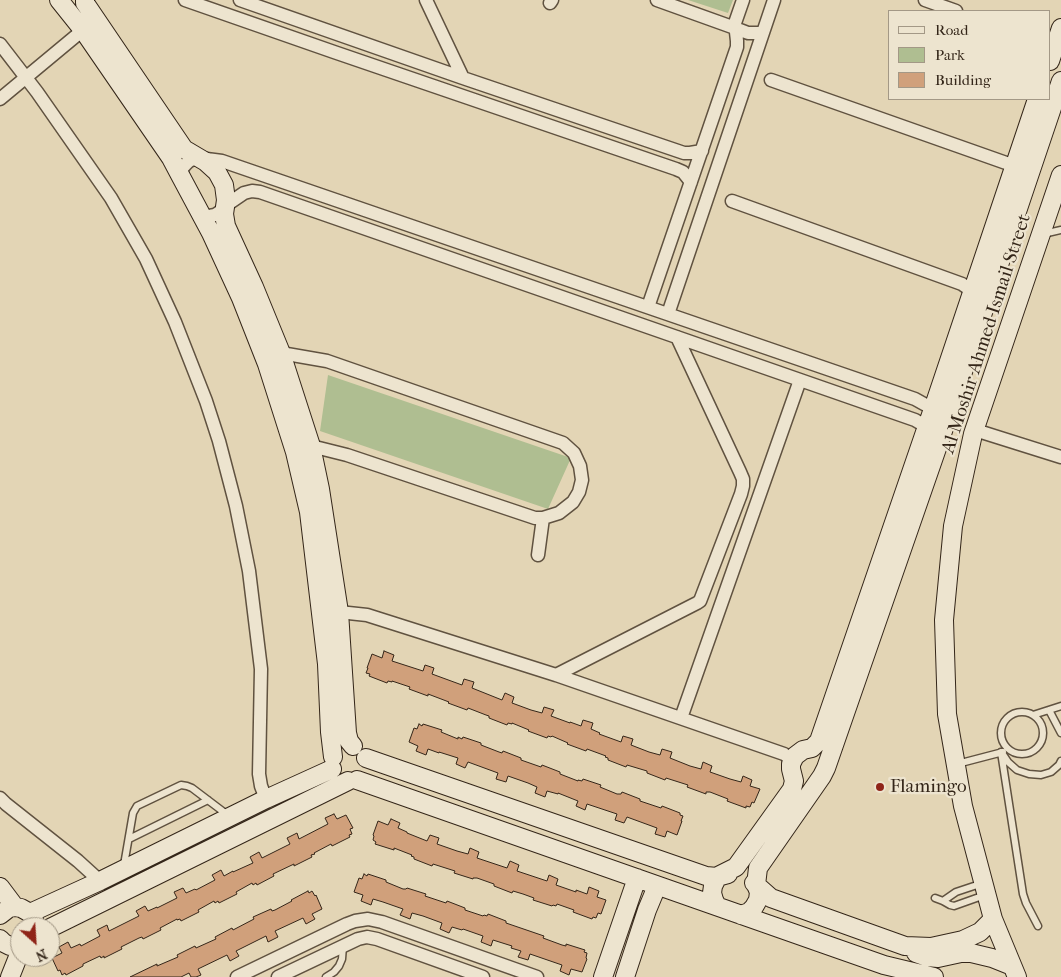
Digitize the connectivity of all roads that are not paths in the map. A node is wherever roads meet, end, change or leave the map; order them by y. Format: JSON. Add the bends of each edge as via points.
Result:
{"nodes":[{"id":1,"x":59,"y":0,"type":"edge"},
{"id":2,"x":85,"y":0,"type":"edge"},
{"id":3,"x":185,"y":0,"type":"edge"},
{"id":4,"x":240,"y":0,"type":"edge"},
{"id":5,"x":426,"y":0,"type":"edge"},
{"id":6,"x":657,"y":0,"type":"edge"},
{"id":7,"x":744,"y":0,"type":"edge"},
{"id":8,"x":774,"y":0,"type":"edge"},
{"id":9,"x":925,"y":0,"type":"edge"},
{"id":10,"x":953,"y":10,"type":"edge"},
{"id":11,"x":735,"y":28,"type":"junction"},
{"id":12,"x":1061,"y":28,"type":"edge"},
{"id":13,"x":83,"y":30,"type":"junction"},
{"id":14,"x":762,"y":33,"type":"junction"},
{"id":15,"x":342,"y":36,"type":"junction"},
{"id":16,"x":0,"y":44,"type":"edge"},
{"id":17,"x":334,"y":52,"type":"junction"},
{"id":18,"x":1051,"y":52,"type":"edge"},
{"id":19,"x":26,"y":77,"type":"junction"},
{"id":20,"x":463,"y":78,"type":"junction"},
{"id":21,"x":771,"y":80,"type":"dead end"},
{"id":22,"x":1061,"y":81,"type":"edge"},
{"id":23,"x":0,"y":99,"type":"edge"},
{"id":24,"x":1037,"y":100,"type":"edge"},
{"id":25,"x":702,"y":151,"type":"junction"},
{"id":26,"x":199,"y":158,"type":"junction"},
{"id":27,"x":1014,"y":169,"type":"junction"},
{"id":28,"x":180,"y":175,"type":"junction"},
{"id":29,"x":1061,"y":175,"type":"edge"},
{"id":30,"x":691,"y":182,"type":"junction"},
{"id":31,"x":732,"y":201,"type":"dead end"},
{"id":32,"x":225,"y":206,"type":"junction"},
{"id":33,"x":202,"y":216,"type":"junction"},
{"id":34,"x":1061,"y":230,"type":"edge"},
{"id":35,"x":1041,"y":234,"type":"junction"},
{"id":36,"x":972,"y":291,"type":"junction"},
{"id":37,"x":648,"y":307,"type":"junction"},
{"id":38,"x":668,"y":314,"type":"junction"},
{"id":39,"x":710,"y":329,"type":"junction"},
{"id":40,"x":677,"y":337,"type":"junction"},
{"id":41,"x":704,"y":346,"type":"junction"},
{"id":42,"x":281,"y":353,"type":"junction"},
{"id":43,"x":800,"y":380,"type":"junction"},
{"id":44,"x":941,"y":411,"type":"junction"},
{"id":45,"x":935,"y":429,"type":"junction"},
{"id":46,"x":975,"y":430,"type":"junction"},
{"id":47,"x":310,"y":446,"type":"junction"},
{"id":48,"x":1061,"y":457,"type":"edge"},
{"id":49,"x":543,"y":518,"type":"junction"},
{"id":50,"x":538,"y":555,"type":"dead end"},
{"id":51,"x":339,"y":612,"type":"junction"},
{"id":52,"x":556,"y":675,"type":"junction"},
{"id":53,"x":1061,"y":706,"type":"edge"},
{"id":54,"x":1049,"y":710,"type":"junction"},
{"id":55,"x":1033,"y":715,"type":"junction"},
{"id":56,"x":681,"y":718,"type":"junction"},
{"id":57,"x":1061,"y":733,"type":"edge"},
{"id":58,"x":812,"y":748,"type":"junction"},
{"id":59,"x":1009,"y":750,"type":"junction"},
{"id":60,"x":360,"y":752,"type":"junction"},
{"id":61,"x":1001,"y":752,"type":"junction"},
{"id":62,"x":829,"y":759,"type":"junction"},
{"id":63,"x":1061,"y":760,"type":"edge"},
{"id":64,"x":332,"y":763,"type":"junction"},
{"id":65,"x":956,"y":764,"type":"junction"},
{"id":66,"x":793,"y":769,"type":"junction"},
{"id":67,"x":353,"y":781,"type":"junction"},
{"id":68,"x":817,"y":783,"type":"junction"},
{"id":69,"x":0,"y":798,"type":"edge"},
{"id":70,"x":266,"y":799,"type":"junction"},
{"id":71,"x":208,"y":800,"type":"junction"},
{"id":72,"x":230,"y":816,"type":"junction"},
{"id":73,"x":129,"y":839,"type":"junction"},
{"id":74,"x":124,"y":868,"type":"junction"},
{"id":75,"x":718,"y":876,"type":"junction"},
{"id":76,"x":637,"y":878,"type":"junction"},
{"id":77,"x":100,"y":881,"type":"junction"},
{"id":78,"x":756,"y":885,"type":"junction"},
{"id":79,"x":657,"y":886,"type":"junction"},
{"id":80,"x":0,"y":887,"type":"edge"},
{"id":81,"x":986,"y":888,"type":"junction"},
{"id":82,"x":935,"y":898,"type":"dead end"},
{"id":83,"x":943,"y":900,"type":"junction"},
{"id":84,"x":717,"y":906,"type":"junction"},
{"id":85,"x":741,"y":914,"type":"junction"},
{"id":86,"x":20,"y":916,"type":"edge"},
{"id":87,"x":994,"y":919,"type":"junction"},
{"id":88,"x":60,"y":923,"type":"edge"},
{"id":89,"x":1038,"y":926,"type":"dead end"},
{"id":90,"x":898,"y":943,"type":"junction"},
{"id":91,"x":343,"y":946,"type":"junction"},
{"id":92,"x":940,"y":952,"type":"junction"},
{"id":93,"x":896,"y":970,"type":"edge"},
{"id":94,"x":1014,"y":972,"type":"edge"},
{"id":95,"x":252,"y":974,"type":"edge"},
{"id":96,"x":463,"y":974,"type":"edge"},
{"id":97,"x":236,"y":977,"type":"edge"},
{"id":98,"x":278,"y":977,"type":"edge"},
{"id":99,"x":326,"y":977,"type":"edge"},
{"id":100,"x":483,"y":977,"type":"edge"},
{"id":101,"x":537,"y":977,"type":"edge"},
{"id":102,"x":603,"y":977,"type":"edge"},
{"id":103,"x":625,"y":977,"type":"edge"},
{"id":104,"x":932,"y":977,"type":"edge"}],
"edges":[{"from":1,"to":13,"type":"street"},
{"from":2,"to":26,"type":"street","via":[[184,149]]},
{"from":3,"to":17,"type":"street"},
{"from":4,"to":15,"type":"street"},
{"from":5,"to":20,"type":"street"},
{"from":6,"to":11,"type":"street"},
{"from":7,"to":11,"type":"street"},
{"from":8,"to":14,"type":"street"},
{"from":9,"to":10,"type":"street"},
{"from":11,"to":14,"type":"street","via":[[748,33]]},
{"from":11,"to":25,"type":"street","via":[[736,47]]},
{"from":12,"to":18,"type":"street"},
{"from":13,"to":19,"type":"street"},
{"from":13,"to":28,"type":"street"},
{"from":14,"to":38,"type":"street"},
{"from":15,"to":17,"type":"street"},
{"from":15,"to":20,"type":"street"},
{"from":16,"to":19,"type":"street"},
{"from":17,"to":30,"type":"street","via":[[676,169]]},
{"from":19,"to":23,"type":"street"},
{"from":19,"to":70,"type":"street","via":[[111,198],[146,258],[175,322],[216,433],[249,571],[261,669],[259,774]]},
{"from":20,"to":25,"type":"street","via":[[684,153]]},
{"from":21,"to":27,"type":"street","via":[[1009,164]]},
{"from":22,"to":44,"type":"street"},
{"from":24,"to":27,"type":"street"},
{"from":25,"to":30,"type":"street"},
{"from":26,"to":28,"type":"street","via":[[189,161]]},
{"from":26,"to":32,"type":"street","via":[[217,172],[224,185]]},
{"from":26,"to":37,"type":"street","via":[[222,161]]},
{"from":27,"to":36,"type":"street"},
{"from":28,"to":33,"type":"street"},
{"from":29,"to":35,"type":"street","name":"Al Moshir Ahmed Ismail Street"},
{"from":30,"to":37,"type":"street"},
{"from":31,"to":36,"type":"street","via":[[962,284]]},
{"from":32,"to":33,"type":"street","via":[[215,215]]},
{"from":32,"to":40,"type":"street","via":[[244,192],[260,192]]},
{"from":32,"to":42,"type":"street","via":[[226,226]]},
{"from":33,"to":64,"type":"street","via":[[241,298],[266,364],[295,452],[310,512],[327,664]]},
{"from":34,"to":35,"type":"lane"},
{"from":35,"to":46,"type":"street","name":"Al Moshir Ahmed Ismail Street"},
{"from":36,"to":44,"type":"street"},
{"from":37,"to":38,"type":"street"},
{"from":38,"to":39,"type":"street"},
{"from":39,"to":41,"type":"street"},
{"from":39,"to":44,"type":"street"},
{"from":40,"to":41,"type":"street"},
{"from":40,"to":52,"type":"street","via":[[743,479],[741,494],[697,603]]},
{"from":41,"to":43,"type":"street"},
{"from":42,"to":47,"type":"street"},
{"from":42,"to":49,"type":"street","via":[[327,361],[563,443],[574,453],[580,466],[582,480],[579,492],[560,513]]},
{"from":43,"to":45,"type":"street"},
{"from":43,"to":56,"type":"street"},
{"from":44,"to":45,"type":"street"},
{"from":45,"to":58,"type":"street","via":[[819,740]]},
{"from":45,"to":62,"type":"street"},
{"from":46,"to":48,"type":"street"},
{"from":46,"to":65,"type":"street","name":"Al Moshir Ahmed Ismail Street","via":[[953,526],[944,620],[947,714]]},
{"from":47,"to":49,"type":"street"},
{"from":47,"to":51,"type":"street"},
{"from":49,"to":50,"type":"street"},
{"from":51,"to":52,"type":"street","via":[[368,615]]},
{"from":51,"to":60,"type":"street","via":[[347,733],[349,742]]},
{"from":52,"to":56,"type":"street"},
{"from":53,"to":54,"type":"lane"},
{"from":54,"to":55,"type":"lane"},
{"from":54,"to":57,"type":"lane"},
{"from":55,"to":59,"type":"lane","via":[[1019,712],[1007,719],[1001,739]]},
{"from":55,"to":59,"type":"lane","via":[[1042,724],[1044,736],[1038,748],[1021,755]]},
{"from":56,"to":66,"type":"street","via":[[784,754]]},
{"from":58,"to":62,"type":"street","via":[[823,748]]},
{"from":58,"to":66,"type":"street","via":[[798,752]]},
{"from":59,"to":61,"type":"lane"},
{"from":60,"to":64,"type":"street","via":[[347,746],[341,748]]},
{"from":60,"to":67,"type":"street","via":[[367,764],[366,770]]},
{"from":60,"to":75,"type":"street","via":[[704,876]]},
{"from":61,"to":63,"type":"lane","via":[[1018,770],[1029,774],[1051,772]]},
{"from":61,"to":65,"type":"lane"},
{"from":61,"to":89,"type":"lane","via":[[1023,894]]},
{"from":62,"to":68,"type":"street"},
{"from":64,"to":67,"type":"street","via":[[338,778]]},
{"from":64,"to":70,"type":"street"},
{"from":65,"to":81,"type":"street","name":"Al Moshir Ahmed Ismail Street","via":[[963,806]]},
{"from":66,"to":68,"type":"street","via":[[807,782]]},
{"from":66,"to":75,"type":"street","via":[[791,790],[741,862]]},
{"from":67,"to":76,"type":"street"},
{"from":67,"to":88,"type":"street"},
{"from":68,"to":78,"type":"street","via":[[758,868]]},
{"from":69,"to":77,"type":"street"},
{"from":70,"to":72,"type":"street"},
{"from":71,"to":72,"type":"lane"},
{"from":71,"to":73,"type":"lane"},
{"from":71,"to":73,"type":"lane","via":[[192,788],[181,785],[137,806]]},
{"from":72,"to":74,"type":"street"},
{"from":73,"to":74,"type":"lane"},
{"from":74,"to":77,"type":"street"},
{"from":75,"to":78,"type":"street","via":[[736,872],[749,876]]},
{"from":75,"to":84,"type":"street","via":[[712,893]]},
{"from":76,"to":79,"type":"street"},
{"from":76,"to":102,"type":"street"},
{"from":77,"to":86,"type":"street"},
{"from":78,"to":85,"type":"street","via":[[758,900],[748,912]]},
{"from":78,"to":90,"type":"street","via":[[771,898]]},
{"from":79,"to":84,"type":"street"},
{"from":79,"to":103,"type":"street"},
{"from":80,"to":86,"type":"street"},
{"from":81,"to":83,"type":"lane","via":[[956,892]]},
{"from":81,"to":83,"type":"lane","via":[[954,906]]},
{"from":81,"to":87,"type":"street","name":"Al Moshir Ahmed Ismail Street"},
{"from":82,"to":83,"type":"lane"},
{"from":84,"to":85,"type":"street"},
{"from":85,"to":93,"type":"street"},
{"from":87,"to":92,"type":"street","via":[[972,937]]},
{"from":87,"to":94,"type":"street","name":"Al Moshir Ahmed Ismail Street"},
{"from":90,"to":92,"type":"street","via":[[931,947]]},
{"from":90,"to":93,"type":"street"},
{"from":91,"to":96,"type":"street","via":[[358,939],[377,939]]},
{"from":91,"to":98,"type":"street"},
{"from":91,"to":99,"type":"lane","via":[[339,966]]},
{"from":92,"to":94,"type":"street","via":[[992,958]]},
{"from":92,"to":104,"type":"street"},
{"from":93,"to":104,"type":"street"},
{"from":95,"to":97,"type":"street"},
{"from":95,"to":101,"type":"street","via":[[347,924],[368,919]]},
{"from":96,"to":100,"type":"street"}]}
